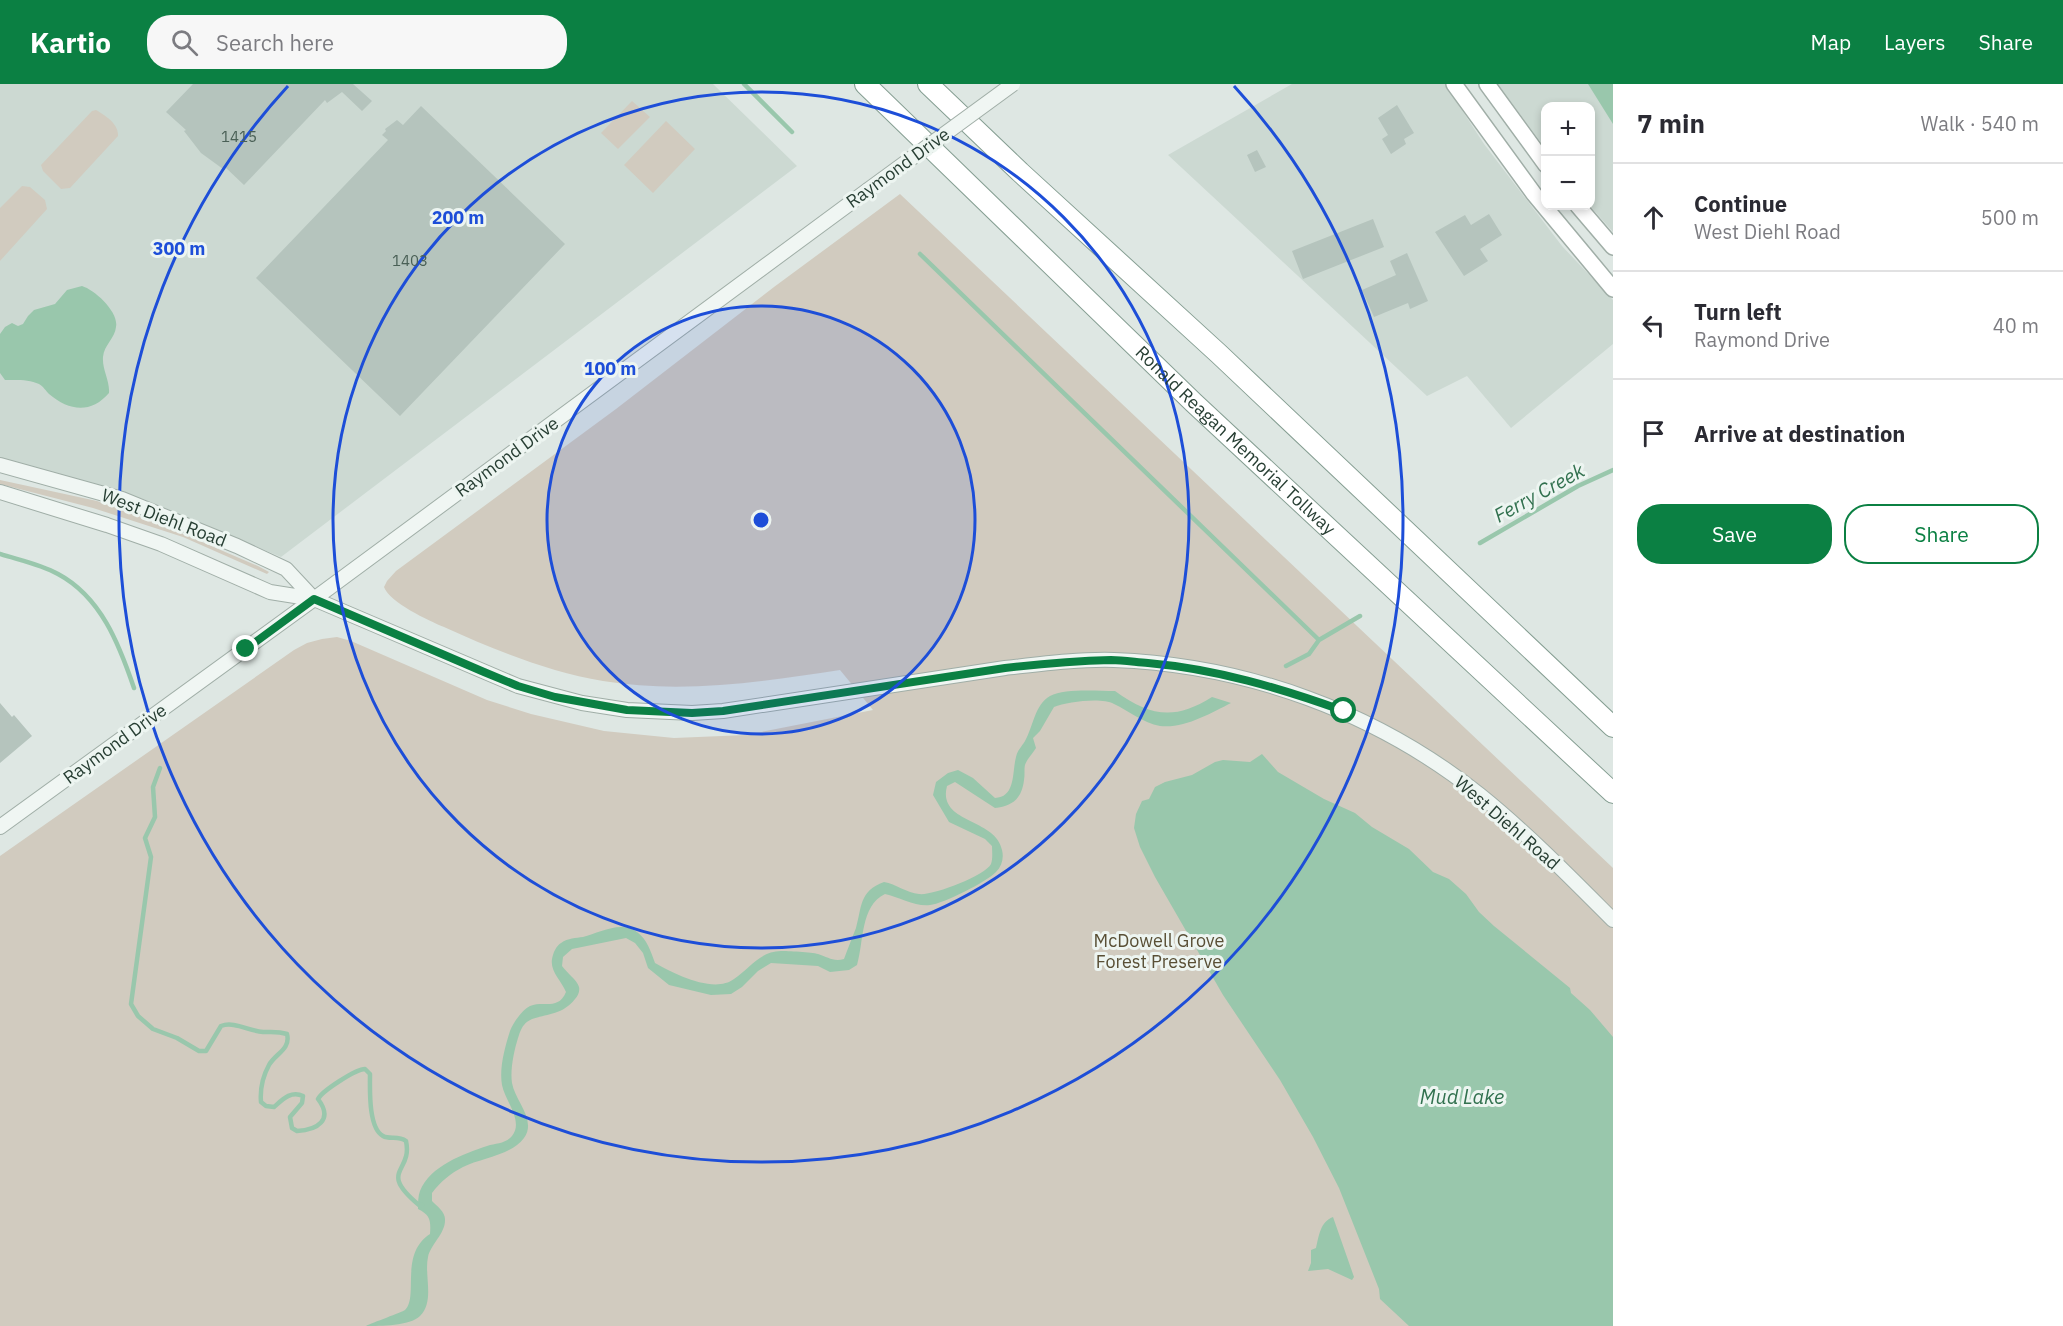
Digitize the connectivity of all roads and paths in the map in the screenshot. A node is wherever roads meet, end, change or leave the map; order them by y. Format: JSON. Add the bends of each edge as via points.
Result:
{"nodes":[{"id":1,"x":865,"y":84,"type":"edge"},
{"id":2,"x":928,"y":84,"type":"edge"},
{"id":3,"x":1013,"y":84,"type":"edge"},
{"id":4,"x":1454,"y":84,"type":"edge"},
{"id":5,"x":1487,"y":84,"type":"edge"},
{"id":6,"x":1541,"y":159,"type":"edge"},
{"id":7,"x":1581,"y":210,"type":"edge"},
{"id":8,"x":1613,"y":247,"type":"edge"},
{"id":9,"x":1613,"y":289,"type":"edge"},
{"id":10,"x":0,"y":465,"type":"edge"},
{"id":11,"x":0,"y":492,"type":"edge"},
{"id":12,"x":314,"y":599,"type":"junction"},
{"id":13,"x":1613,"y":727,"type":"edge"},
{"id":14,"x":1613,"y":793,"type":"edge"},
{"id":15,"x":0,"y":827,"type":"edge"},
{"id":16,"x":1613,"y":920,"type":"edge"}],
"edges":[{"from":1,"to":14,"type":"highway","name":"Ronald Reagan Memorial Tollway","via":[[1194,403]]},
{"from":2,"to":13,"type":"highway"},
{"from":3,"to":12,"type":"street","name":"Raymond Drive","bridge":true},
{"from":4,"to":9,"type":"main road","via":[[1534,194]]},
{"from":5,"to":6,"type":"main road"},
{"from":7,"to":8,"type":"main road"},
{"from":10,"to":12,"type":"street","name":"West Diehl Road","via":[[122,499],[237,546],[286,569]]},
{"from":11,"to":12,"type":"street","name":"West Diehl Road","via":[[161,544],[270,592]]},
{"from":12,"to":15,"type":"street","name":"Raymond Drive"},
{"from":12,"to":16,"type":"street","name":"West Diehl Road","via":[[518,686],[627,710],[723,711],[1049,663],[1113,660],[1186,666],[1230,675],[1344,711],[1402,743],[1480,795]]}]}
